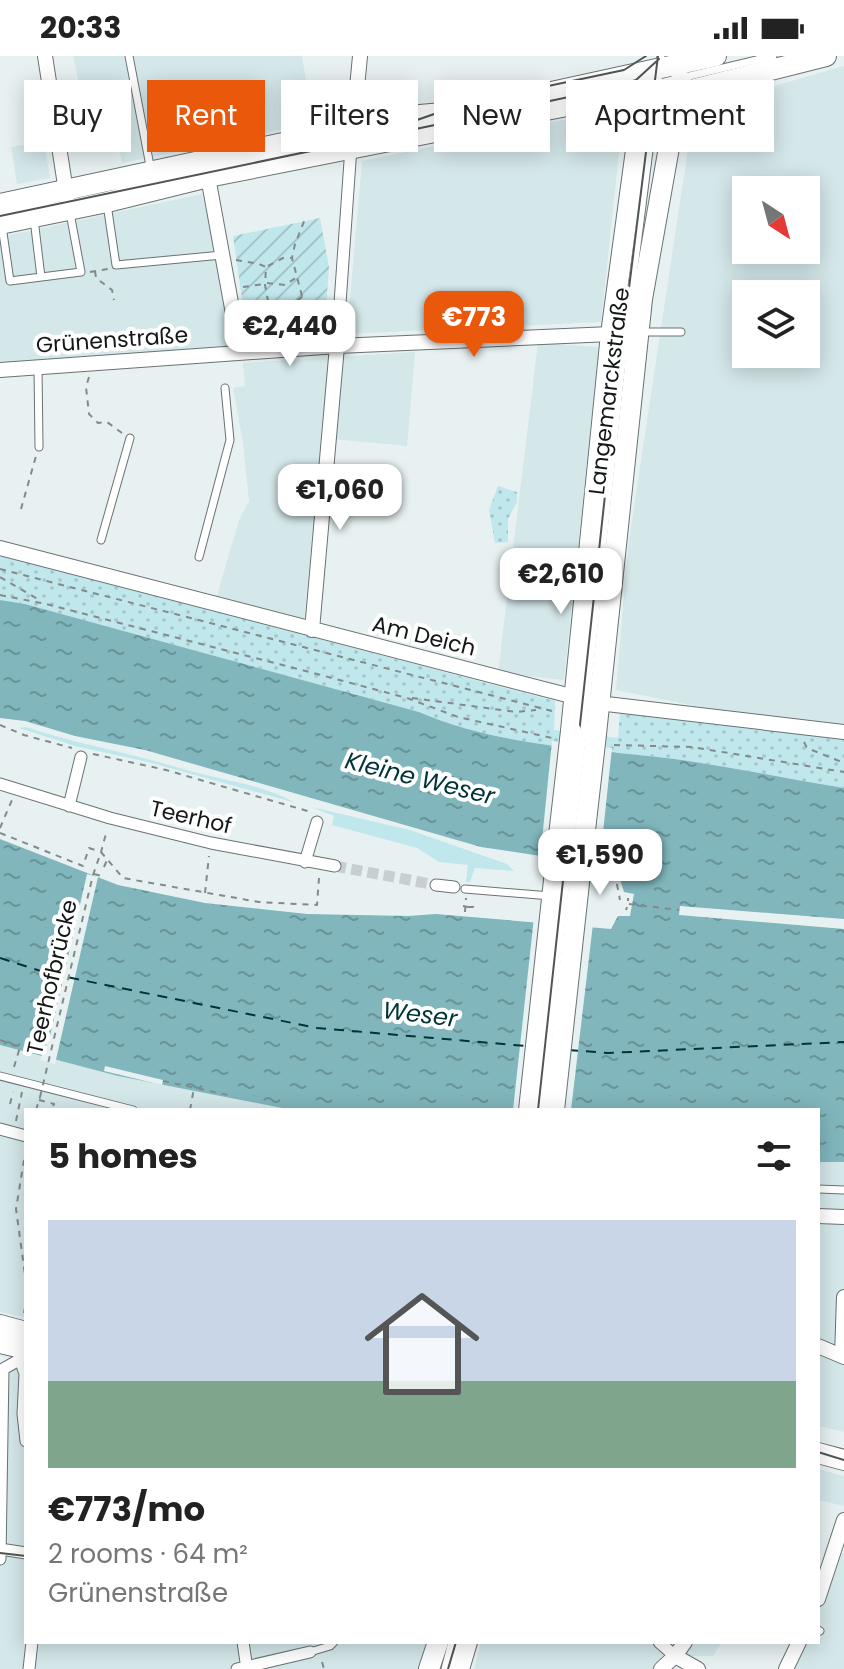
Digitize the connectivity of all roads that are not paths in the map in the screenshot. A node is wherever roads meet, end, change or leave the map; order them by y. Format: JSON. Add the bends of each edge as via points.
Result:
{"nodes":[{"id":1,"x":45,"y":56,"type":"edge"},
{"id":2,"x":129,"y":56,"type":"edge"},
{"id":3,"x":360,"y":56,"type":"edge"},
{"id":4,"x":716,"y":56,"type":"edge"},
{"id":5,"x":773,"y":56,"type":"edge"},
{"id":6,"x":826,"y":56,"type":"edge"},
{"id":7,"x":681,"y":72,"type":"edge"},
{"id":8,"x":652,"y":76,"type":"edge"},
{"id":9,"x":359,"y":80,"type":"edge"},
{"id":10,"x":431,"y":114,"type":"junction"},
{"id":11,"x":418,"y":115,"type":"edge"},
{"id":12,"x":418,"y":128,"type":"edge"},
{"id":13,"x":281,"y":151,"type":"edge"},
{"id":14,"x":291,"y":152,"type":"edge"},
{"id":15,"x":303,"y":152,"type":"edge"},
{"id":16,"x":355,"y":152,"type":"edge"},
{"id":17,"x":152,"y":173,"type":"junction"},
{"id":18,"x":208,"y":177,"type":"junction"},
{"id":19,"x":68,"y":200,"type":"junction"},
{"id":20,"x":107,"y":202,"type":"junction"},
{"id":21,"x":0,"y":216,"type":"edge"},
{"id":22,"x":34,"y":217,"type":"junction"},
{"id":23,"x":224,"y":258,"type":"junction"},
{"id":24,"x":41,"y":277,"type":"junction"},
{"id":25,"x":639,"y":332,"type":"junction"},
{"id":26,"x":681,"y":332,"type":"dead end"},
{"id":27,"x":611,"y":334,"type":"junction"},
{"id":28,"x":337,"y":346,"type":"junction"},
{"id":29,"x":240,"y":352,"type":"junction"},
{"id":30,"x":38,"y":367,"type":"junction"},
{"id":31,"x":0,"y":370,"type":"edge"},
{"id":32,"x":225,"y":388,"type":"dead end"},
{"id":33,"x":130,"y":438,"type":"road end"},
{"id":34,"x":39,"y":447,"type":"road end"},
{"id":35,"x":101,"y":540,"type":"dead end"},
{"id":36,"x":0,"y":548,"type":"edge"},
{"id":37,"x":199,"y":557,"type":"dead end"},
{"id":38,"x":312,"y":630,"type":"junction"},
{"id":39,"x":583,"y":722,"type":"junction"},
{"id":40,"x":844,"y":732,"type":"edge"},
{"id":41,"x":79,"y":752,"type":"road end"},
{"id":42,"x":0,"y":784,"type":"edge"},
{"id":43,"x":69,"y":806,"type":"junction"},
{"id":44,"x":317,"y":818,"type":"road end"},
{"id":45,"x":305,"y":862,"type":"junction"},
{"id":46,"x":569,"y":864,"type":"junction"},
{"id":47,"x":335,"y":866,"type":"tunnel mouth"},
{"id":48,"x":436,"y":885,"type":"tunnel mouth"},
{"id":49,"x":462,"y":891,"type":"joint"},
{"id":50,"x":553,"y":896,"type":"junction"},
{"id":51,"x":562,"y":923,"type":"junction"},
{"id":52,"x":0,"y":1076,"type":"edge"},
{"id":53,"x":125,"y":1108,"type":"edge"},
{"id":54,"x":529,"y":1108,"type":"edge"},
{"id":55,"x":541,"y":1108,"type":"edge"},
{"id":56,"x":554,"y":1108,"type":"edge"},
{"id":57,"x":0,"y":1129,"type":"edge"},
{"id":58,"x":24,"y":1135,"type":"edge"},
{"id":59,"x":820,"y":1189,"type":"edge"},
{"id":60,"x":844,"y":1190,"type":"edge"},
{"id":61,"x":820,"y":1216,"type":"edge"},
{"id":62,"x":844,"y":1217,"type":"edge"},
{"id":63,"x":844,"y":1297,"type":"edge"},
{"id":64,"x":0,"y":1325,"type":"edge"},
{"id":65,"x":18,"y":1347,"type":"edge"},
{"id":66,"x":820,"y":1347,"type":"edge"},
{"id":67,"x":843,"y":1357,"type":"edge"},
{"id":68,"x":24,"y":1370,"type":"edge"},
{"id":69,"x":24,"y":1394,"type":"edge"},
{"id":70,"x":24,"y":1423,"type":"edge"},
{"id":71,"x":820,"y":1444,"type":"edge"},
{"id":72,"x":844,"y":1450,"type":"edge"},
{"id":73,"x":820,"y":1454,"type":"edge"},
{"id":74,"x":844,"y":1460,"type":"edge"},
{"id":75,"x":844,"y":1520,"type":"edge"},
{"id":76,"x":0,"y":1550,"type":"edge"},
{"id":77,"x":24,"y":1553,"type":"edge"},
{"id":78,"x":839,"y":1553,"type":"edge"},
{"id":79,"x":0,"y":1559,"type":"edge"},
{"id":80,"x":820,"y":1595,"type":"edge"},
{"id":81,"x":32,"y":1644,"type":"edge"},
{"id":82,"x":243,"y":1644,"type":"edge"},
{"id":83,"x":332,"y":1644,"type":"edge"},
{"id":84,"x":437,"y":1644,"type":"edge"},
{"id":85,"x":451,"y":1644,"type":"edge"},
{"id":86,"x":466,"y":1644,"type":"edge"},
{"id":87,"x":661,"y":1644,"type":"edge"},
{"id":88,"x":684,"y":1644,"type":"edge"},
{"id":89,"x":798,"y":1644,"type":"edge"},
{"id":90,"x":310,"y":1652,"type":"joint"},
{"id":91,"x":675,"y":1656,"type":"junction"},
{"id":92,"x":244,"y":1668,"type":"edge"},
{"id":93,"x":29,"y":1669,"type":"edge"},
{"id":94,"x":429,"y":1669,"type":"edge"},
{"id":95,"x":445,"y":1669,"type":"edge"},
{"id":96,"x":459,"y":1669,"type":"edge"},
{"id":97,"x":661,"y":1669,"type":"edge"},
{"id":98,"x":698,"y":1669,"type":"edge"},
{"id":99,"x":786,"y":1669,"type":"edge"}],
"edges":[{"from":1,"to":19,"type":"street"},
{"from":2,"to":17,"type":"lane"},
{"from":3,"to":9,"type":"street"},
{"from":4,"to":7,"type":"main road"},
{"from":5,"to":7,"type":"lane"},
{"from":6,"to":7,"type":"main road"},
{"from":7,"to":8,"type":"main road"},
{"from":7,"to":8,"type":"main road"},
{"from":7,"to":25,"type":"main road","name":"Langemarckstraße"},
{"from":8,"to":10,"type":"main road"},
{"from":8,"to":10,"type":"lane","via":[[391,131]]},
{"from":8,"to":12,"type":"main road","via":[[603,99]]},
{"from":8,"to":27,"type":"main road","name":"Langemarckstraße"},
{"from":8,"to":39,"type":"lane"},
{"from":10,"to":11,"type":"main road"},
{"from":13,"to":17,"type":"main road"},
{"from":14,"to":19,"type":"lane"},
{"from":15,"to":18,"type":"main road"},
{"from":16,"to":28,"type":"street"},
{"from":17,"to":19,"type":"main road"},
{"from":18,"to":20,"type":"main road"},
{"from":18,"to":23,"type":"street"},
{"from":19,"to":20,"type":"main road"},
{"from":19,"to":21,"type":"main road"},
{"from":19,"to":22,"type":"main road"},
{"from":19,"to":24,"type":"lane","via":[[81,272]]},
{"from":20,"to":23,"type":"lane","via":[[116,265]]},
{"from":21,"to":22,"type":"main road"},
{"from":21,"to":24,"type":"lane","via":[[10,281]]},
{"from":22,"to":24,"type":"lane"},
{"from":23,"to":29,"type":"street"},
{"from":25,"to":26,"type":"lane"},
{"from":25,"to":39,"type":"main road","name":"Langemarckstraße"},
{"from":27,"to":28,"type":"street","name":"Grünenstraße"},
{"from":27,"to":39,"type":"main road","name":"Langemarckstraße"},
{"from":28,"to":29,"type":"street","name":"Grünenstraße"},
{"from":28,"to":38,"type":"street"},
{"from":29,"to":30,"type":"street","name":"Grünenstraße","via":[[221,358]]},
{"from":30,"to":31,"type":"street","name":"Grünenstraße"},
{"from":30,"to":34,"type":"lane"},
{"from":32,"to":37,"type":"lane","via":[[230,440]]},
{"from":33,"to":35,"type":"lane"},
{"from":36,"to":38,"type":"street","name":"Am Deich","via":[[93,566]]},
{"from":38,"to":39,"type":"street","name":"Am Deich"},
{"from":39,"to":40,"type":"street","name":"Am Deich"},
{"from":39,"to":46,"type":"main road","bridge":true},
{"from":41,"to":43,"type":"street"},
{"from":42,"to":43,"type":"street","name":"Teerhof"},
{"from":43,"to":45,"type":"street","name":"Teerhof"},
{"from":44,"to":45,"type":"street"},
{"from":45,"to":47,"type":"street","name":"Teerhof"},
{"from":46,"to":50,"type":"main road"},
{"from":46,"to":51,"type":"main road"},
{"from":48,"to":49,"type":"street"},
{"from":49,"to":50,"type":"lane"},
{"from":50,"to":51,"type":"main road"},
{"from":51,"to":54,"type":"main road"},
{"from":51,"to":55,"type":"lane"},
{"from":51,"to":56,"type":"main road"},
{"from":52,"to":53,"type":"lane"},
{"from":57,"to":58,"type":"street"},
{"from":59,"to":60,"type":"lane"},
{"from":61,"to":62,"type":"street"},
{"from":63,"to":67,"type":"street"},
{"from":64,"to":65,"type":"main road"},
{"from":65,"to":68,"type":"street"},
{"from":65,"to":76,"type":"street","via":[[3,1369]]},
{"from":66,"to":67,"type":"street"},
{"from":69,"to":70,"type":"street"},
{"from":71,"to":72,"type":"main road"},
{"from":73,"to":74,"type":"main road"},
{"from":75,"to":78,"type":"street"},
{"from":76,"to":77,"type":"street"},
{"from":76,"to":79,"type":"street"},
{"from":78,"to":80,"type":"street"},
{"from":81,"to":93,"type":"street"},
{"from":82,"to":92,"type":"street"},
{"from":83,"to":90,"type":"lane"},
{"from":84,"to":94,"type":"main road"},
{"from":85,"to":95,"type":"lane"},
{"from":86,"to":96,"type":"main road"},
{"from":87,"to":91,"type":"street"},
{"from":88,"to":91,"type":"street"},
{"from":89,"to":99,"type":"street"},
{"from":90,"to":92,"type":"street"},
{"from":91,"to":97,"type":"street"},
{"from":91,"to":98,"type":"street"}]}
